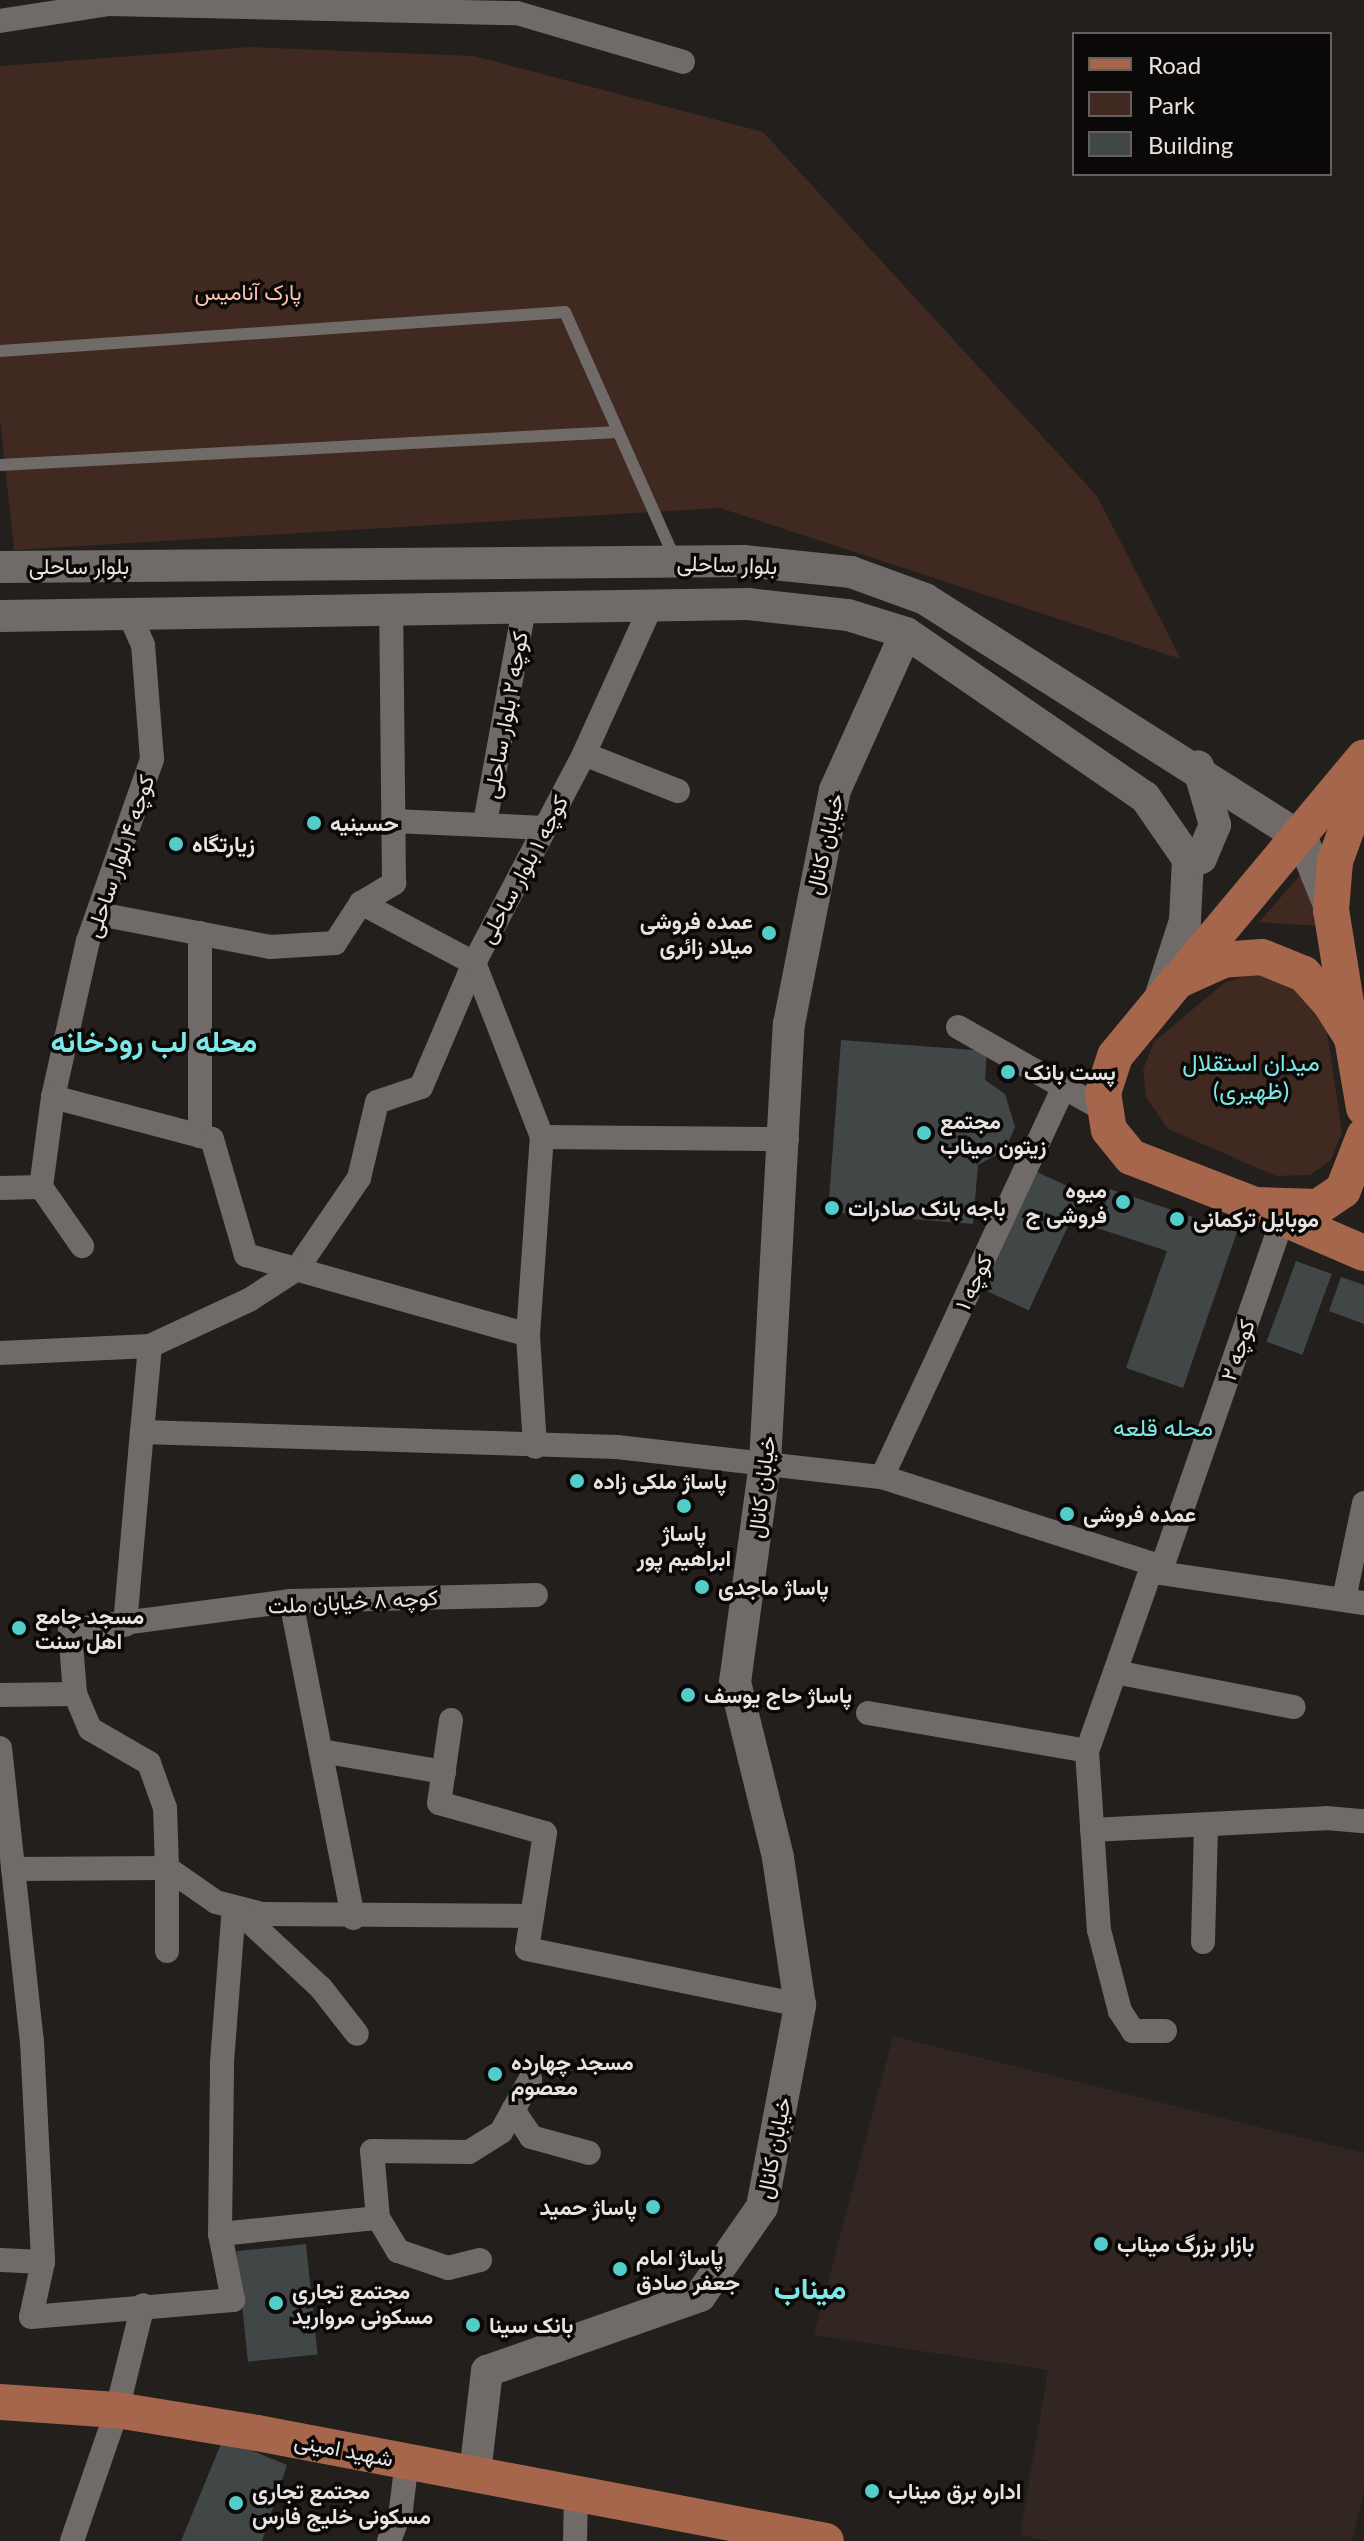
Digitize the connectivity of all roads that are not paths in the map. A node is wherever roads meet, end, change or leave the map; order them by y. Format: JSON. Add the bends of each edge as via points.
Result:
{"nodes":[{"id":1,"x":107,"y":2,"type":"edge"},
{"id":2,"x":0,"y":21,"type":"edge"},
{"id":3,"x":683,"y":62,"type":"dead end"},
{"id":4,"x":0,"y":351,"type":"edge"},
{"id":5,"x":618,"y":432,"type":"junction"},
{"id":6,"x":0,"y":465,"type":"edge"},
{"id":7,"x":0,"y":558,"type":"edge"},
{"id":8,"x":676,"y":561,"type":"junction"},
{"id":9,"x":0,"y":567,"type":"edge"},
{"id":10,"x":651,"y":606,"type":"junction"},
{"id":11,"x":524,"y":608,"type":"junction"},
{"id":12,"x":391,"y":610,"type":"junction"},
{"id":13,"x":129,"y":614,"type":"junction"},
{"id":14,"x":0,"y":616,"type":"edge"},
{"id":15,"x":906,"y":633,"type":"junction"},
{"id":16,"x":584,"y":754,"type":"junction"},
{"id":17,"x":1364,"y":757,"type":"edge"},
{"id":18,"x":1198,"y":766,"type":"junction"},
{"id":19,"x":1364,"y":782,"type":"edge"},
{"id":20,"x":678,"y":791,"type":"dead end"},
{"id":21,"x":393,"y":821,"type":"junction"},
{"id":22,"x":485,"y":823,"type":"junction"},
{"id":23,"x":545,"y":828,"type":"junction"},
{"id":24,"x":1302,"y":838,"type":"junction"},
{"id":25,"x":1188,"y":859,"type":"junction"},
{"id":26,"x":361,"y":903,"type":"junction"},
{"id":27,"x":1331,"y":910,"type":"junction"},
{"id":28,"x":99,"y":914,"type":"junction"},
{"id":29,"x":200,"y":933,"type":"junction"},
{"id":30,"x":474,"y":963,"type":"junction"},
{"id":31,"x":1168,"y":992,"type":"junction"},
{"id":32,"x":958,"y":1027,"type":"dead end"},
{"id":33,"x":1352,"y":1038,"type":"junction"},
{"id":34,"x":1064,"y":1087,"type":"junction"},
{"id":35,"x":53,"y":1097,"type":"junction"},
{"id":36,"x":1364,"y":1108,"type":"edge"},
{"id":37,"x":1106,"y":1111,"type":"junction"},
{"id":38,"x":200,"y":1136,"type":"junction"},
{"id":39,"x":1364,"y":1136,"type":"edge"},
{"id":40,"x":542,"y":1137,"type":"junction"},
{"id":41,"x":787,"y":1139,"type":"junction"},
{"id":42,"x":41,"y":1187,"type":"junction"},
{"id":43,"x":0,"y":1188,"type":"edge"},
{"id":44,"x":1269,"y":1212,"type":"junction"},
{"id":45,"x":82,"y":1246,"type":"dead end"},
{"id":46,"x":1364,"y":1253,"type":"edge"},
{"id":47,"x":297,"y":1269,"type":"junction"},
{"id":48,"x":528,"y":1335,"type":"junction"},
{"id":49,"x":150,"y":1346,"type":"junction"},
{"id":50,"x":0,"y":1353,"type":"edge"},
{"id":51,"x":142,"y":1432,"type":"junction"},
{"id":52,"x":535,"y":1447,"type":"junction"},
{"id":53,"x":765,"y":1463,"type":"junction"},
{"id":54,"x":882,"y":1477,"type":"junction"},
{"id":55,"x":1364,"y":1503,"type":"edge"},
{"id":56,"x":1156,"y":1569,"type":"junction"},
{"id":57,"x":536,"y":1595,"type":"dead end"},
{"id":58,"x":291,"y":1601,"type":"junction"},
{"id":59,"x":1354,"y":1601,"type":"edge"},
{"id":60,"x":125,"y":1625,"type":"junction"},
{"id":61,"x":1115,"y":1672,"type":"junction"},
{"id":62,"x":75,"y":1694,"type":"junction"},
{"id":63,"x":0,"y":1695,"type":"edge"},
{"id":64,"x":1294,"y":1707,"type":"dead end"},
{"id":65,"x":868,"y":1713,"type":"dead end"},
{"id":66,"x":451,"y":1720,"type":"dead end"},
{"id":67,"x":0,"y":1748,"type":"edge"},
{"id":68,"x":321,"y":1751,"type":"junction"},
{"id":69,"x":1087,"y":1751,"type":"junction"},
{"id":70,"x":444,"y":1772,"type":"junction"},
{"id":71,"x":1364,"y":1821,"type":"edge"},
{"id":72,"x":1206,"y":1826,"type":"junction"},
{"id":73,"x":1092,"y":1830,"type":"junction"},
{"id":74,"x":167,"y":1868,"type":"junction"},
{"id":75,"x":13,"y":1869,"type":"junction"},
{"id":76,"x":234,"y":1907,"type":"junction"},
{"id":77,"x":532,"y":1916,"type":"junction"},
{"id":78,"x":353,"y":1918,"type":"junction"},
{"id":79,"x":1203,"y":1942,"type":"dead end"},
{"id":80,"x":167,"y":1951,"type":"dead end"},
{"id":81,"x":800,"y":2005,"type":"junction"},
{"id":82,"x":1165,"y":2031,"type":"dead end"},
{"id":83,"x":357,"y":2034,"type":"dead end"},
{"id":84,"x":530,"y":2080,"type":"dead end"},
{"id":85,"x":513,"y":2110,"type":"junction"},
{"id":86,"x":589,"y":2153,"type":"dead end"},
{"id":87,"x":378,"y":2218,"type":"junction"},
{"id":88,"x":220,"y":2234,"type":"junction"},
{"id":89,"x":0,"y":2260,"type":"edge"},
{"id":90,"x":480,"y":2260,"type":"dead end"},
{"id":91,"x":43,"y":2262,"type":"junction"},
{"id":92,"x":143,"y":2305,"type":"junction"},
{"id":93,"x":0,"y":2402,"type":"edge"},
{"id":94,"x":117,"y":2410,"type":"junction"},
{"id":95,"x":407,"y":2461,"type":"junction"},
{"id":96,"x":475,"y":2473,"type":"junction"},
{"id":97,"x":576,"y":2493,"type":"junction"},
{"id":98,"x":72,"y":2541,"type":"edge"},
{"id":99,"x":389,"y":2541,"type":"edge"},
{"id":100,"x":575,"y":2541,"type":"edge"},
{"id":101,"x":826,"y":2541,"type":"edge"}],
"edges":[{"from":1,"to":2,"type":"street"},
{"from":1,"to":3,"type":"street","via":[[517,13]]},
{"from":4,"to":5,"type":"lane","via":[[565,312]]},
{"from":5,"to":6,"type":"lane"},
{"from":5,"to":8,"type":"lane"},
{"from":7,"to":9,"type":"lane"},
{"from":8,"to":9,"type":"main road","name":"بلوار ساحلی"},
{"from":8,"to":18,"type":"main road","name":"بلوار ساحلی","via":[[744,561],[851,572],[925,599]]},
{"from":10,"to":11,"type":"main road","name":"بلوار ساحلی"},
{"from":10,"to":15,"type":"main road","name":"بلوار ساحلی","via":[[748,604],[848,615]]},
{"from":10,"to":16,"type":"street","name":"کوچه ۱ بلوار ساحلی"},
{"from":11,"to":12,"type":"main road","name":"بلوار ساحلی"},
{"from":11,"to":22,"type":"street","name":"کوچه ۲ بلوار ساحلی"},
{"from":12,"to":13,"type":"main road","name":"بلوار ساحلی"},
{"from":12,"to":21,"type":"street"},
{"from":13,"to":14,"type":"main road","name":"بلوار ساحلی"},
{"from":13,"to":28,"type":"street","name":"کوچه ۴ بلوار ساحلی","via":[[143,645],[152,759]]},
{"from":15,"to":25,"type":"main road","name":"بلوار ساحلی","via":[[1145,797]]},
{"from":15,"to":41,"type":"main road","name":"خیابان کانال","via":[[835,790],[789,1024]]},
{"from":16,"to":20,"type":"street"},
{"from":16,"to":23,"type":"street","name":"کوچه ۱ بلوار ساحلی"},
{"from":17,"to":24,"type":"main road"},
{"from":18,"to":24,"type":"main road","name":"بلوار ساحلی"},
{"from":18,"to":25,"type":"main road","via":[[1215,825],[1201,858]]},
{"from":19,"to":27,"type":"main road","via":[[1335,861]]},
{"from":21,"to":22,"type":"street"},
{"from":21,"to":26,"type":"street","via":[[394,883]]},
{"from":22,"to":23,"type":"street"},
{"from":23,"to":30,"type":"street","name":"کوچه ۱ بلوار ساحلی"},
{"from":24,"to":27,"type":"main road"},
{"from":24,"to":31,"type":"main road"},
{"from":25,"to":31,"type":"main road","via":[[1185,921]]},
{"from":26,"to":29,"type":"street","via":[[335,943],[270,947]]},
{"from":26,"to":30,"type":"street"},
{"from":27,"to":33,"type":"main road"},
{"from":28,"to":29,"type":"street"},
{"from":28,"to":35,"type":"street","name":"کوچه ۴ بلوار ساحلی"},
{"from":29,"to":38,"type":"street"},
{"from":30,"to":40,"type":"street","name":"کوچه ۱ بلوار ساحلی"},
{"from":30,"to":47,"type":"street","via":[[421,1087],[377,1102],[359,1178]]},
{"from":31,"to":33,"type":"main road","via":[[1223,960],[1262,957],[1304,974]]},
{"from":31,"to":37,"type":"main road","via":[[1115,1056],[1103,1093]]},
{"from":32,"to":34,"type":"street"},
{"from":33,"to":36,"type":"main road"},
{"from":34,"to":37,"type":"street"},
{"from":34,"to":54,"type":"street","name":"کوچه ۱"},
{"from":35,"to":38,"type":"street"},
{"from":35,"to":42,"type":"street","name":"کوچه ۴ بلوار ساحلی"},
{"from":37,"to":44,"type":"main road","via":[[1109,1130],[1131,1157]]},
{"from":38,"to":47,"type":"street","via":[[212,1139],[246,1255]]},
{"from":39,"to":44,"type":"main road","via":[[1343,1190],[1318,1207]]},
{"from":40,"to":41,"type":"street"},
{"from":40,"to":48,"type":"street"},
{"from":41,"to":53,"type":"main road","name":"خیابان کانال"},
{"from":42,"to":43,"type":"street"},
{"from":42,"to":45,"type":"street"},
{"from":44,"to":46,"type":"main road"},
{"from":44,"to":56,"type":"street","name":"کوچه ۲"},
{"from":47,"to":48,"type":"street"},
{"from":47,"to":49,"type":"street","via":[[249,1300]]},
{"from":48,"to":52,"type":"street"},
{"from":49,"to":50,"type":"street"},
{"from":49,"to":51,"type":"street"},
{"from":51,"to":52,"type":"street"},
{"from":51,"to":60,"type":"street"},
{"from":52,"to":53,"type":"street","via":[[617,1447]]},
{"from":53,"to":54,"type":"street"},
{"from":53,"to":81,"type":"main road","name":"خیابان کانال","via":[[735,1682],[778,1857]]},
{"from":54,"to":56,"type":"street"},
{"from":55,"to":59,"type":"street"},
{"from":56,"to":59,"type":"street"},
{"from":56,"to":61,"type":"street","name":"کوچه ۲"},
{"from":57,"to":58,"type":"street","name":"کوچه ۸ خیابان ملت"},
{"from":58,"to":60,"type":"street","name":"کوچه ۸ خیابان ملت"},
{"from":58,"to":68,"type":"street"},
{"from":60,"to":62,"type":"street","name":"کوچه ۸ خیابان ملت","via":[[70,1630]]},
{"from":61,"to":64,"type":"street"},
{"from":61,"to":69,"type":"street","name":"کوچه ۲"},
{"from":62,"to":63,"type":"street"},
{"from":62,"to":74,"type":"street","via":[[90,1729],[149,1763],[165,1808]]},
{"from":65,"to":69,"type":"street"},
{"from":66,"to":70,"type":"street"},
{"from":67,"to":75,"type":"street"},
{"from":68,"to":70,"type":"street"},
{"from":68,"to":78,"type":"street"},
{"from":69,"to":73,"type":"street"},
{"from":70,"to":77,"type":"street","via":[[439,1803],[545,1833]]},
{"from":71,"to":72,"type":"street","via":[[1326,1818]]},
{"from":72,"to":73,"type":"street"},
{"from":72,"to":79,"type":"street"},
{"from":73,"to":82,"type":"street","via":[[1099,1930],[1120,2011],[1133,2031]]},
{"from":74,"to":75,"type":"street"},
{"from":74,"to":76,"type":"street","via":[[192,1889]]},
{"from":74,"to":80,"type":"street"},
{"from":75,"to":91,"type":"street","via":[[32,2042]]},
{"from":76,"to":78,"type":"street","via":[[302,1919]]},
{"from":76,"to":83,"type":"street","via":[[321,1988]]},
{"from":76,"to":88,"type":"street","via":[[222,2062]]},
{"from":77,"to":78,"type":"street"},
{"from":77,"to":81,"type":"street","via":[[527,1949]]},
{"from":81,"to":96,"type":"main road","name":"خیابان کانال","via":[[762,2207],[700,2296],[487,2371]]},
{"from":84,"to":85,"type":"street"},
{"from":85,"to":86,"type":"street","via":[[531,2137]]},
{"from":85,"to":87,"type":"street","via":[[501,2132],[469,2152],[372,2151]]},
{"from":87,"to":88,"type":"street"},
{"from":87,"to":90,"type":"street","via":[[398,2251],[448,2268]]},
{"from":88,"to":92,"type":"street","via":[[233,2300]]},
{"from":89,"to":91,"type":"street"},
{"from":91,"to":92,"type":"street","via":[[31,2317]]},
{"from":92,"to":94,"type":"street"},
{"from":93,"to":94,"type":"main road","name":"شهید امینی"},
{"from":94,"to":95,"type":"main road","name":"شهید امینی"},
{"from":94,"to":98,"type":"street"},
{"from":95,"to":96,"type":"main road","name":"شهید امینی"},
{"from":95,"to":99,"type":"street","via":[[401,2509]]},
{"from":96,"to":97,"type":"main road","name":"شهید امینی"},
{"from":97,"to":100,"type":"street"},
{"from":97,"to":101,"type":"main road","name":"شهید امینی"}]}
